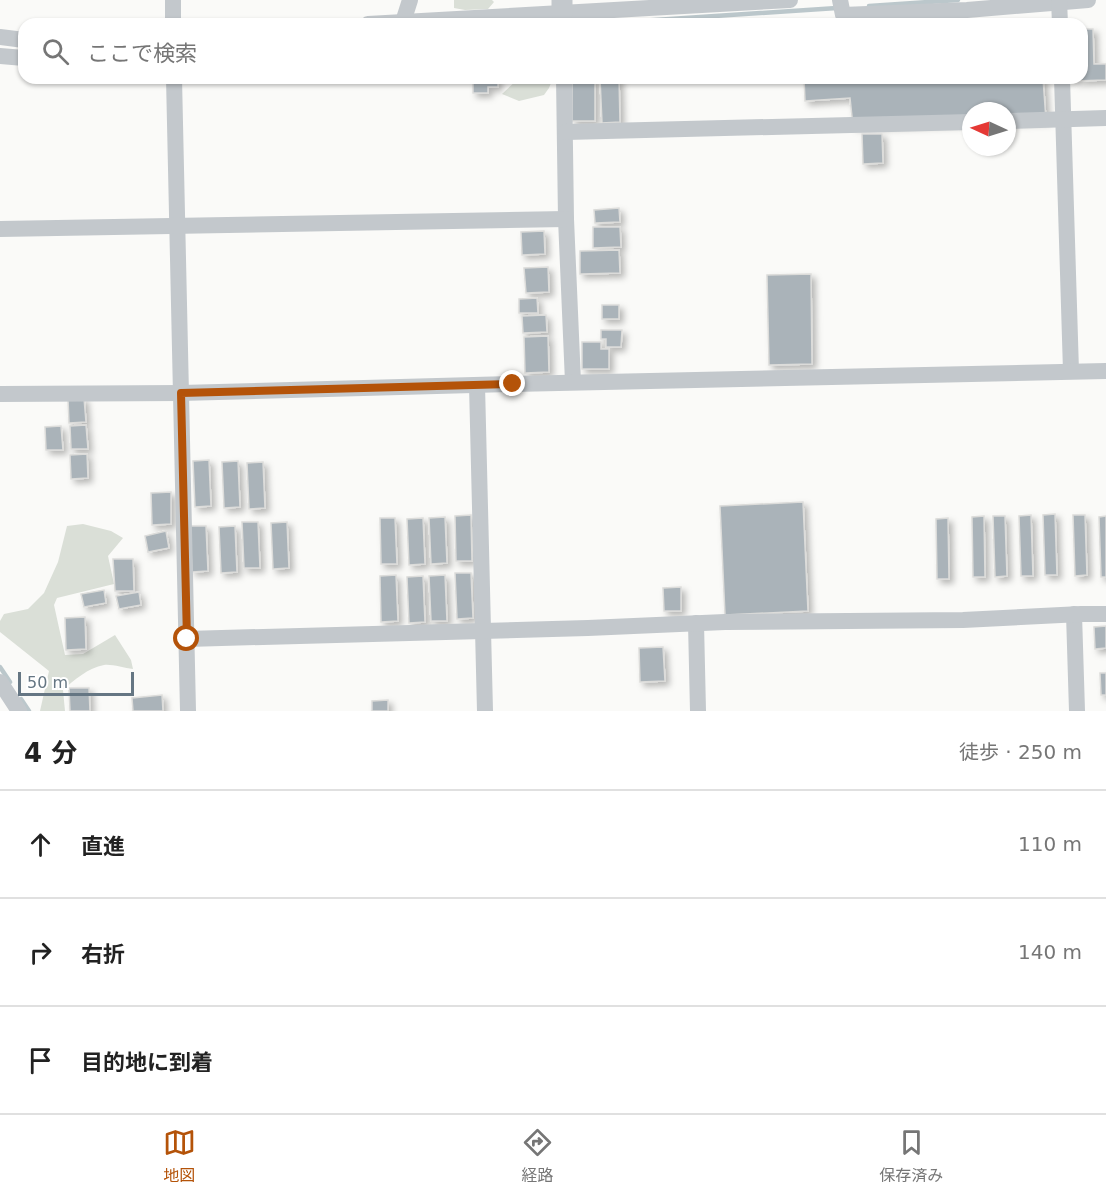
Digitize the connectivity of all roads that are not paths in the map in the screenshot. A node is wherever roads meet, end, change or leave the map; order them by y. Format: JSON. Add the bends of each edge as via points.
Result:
{"nodes":[{"id":1,"x":173,"y":0,"type":"edge"},
{"id":2,"x":410,"y":0,"type":"edge"},
{"id":3,"x":788,"y":0,"type":"edge"},
{"id":4,"x":840,"y":0,"type":"edge"},
{"id":5,"x":1088,"y":0,"type":"edge"},
{"id":6,"x":1059,"y":1,"type":"edge"},
{"id":7,"x":562,"y":12,"type":"edge"},
{"id":8,"x":173,"y":18,"type":"edge"},
{"id":9,"x":404,"y":18,"type":"edge"},
{"id":10,"x":467,"y":18,"type":"edge"},
{"id":11,"x":1060,"y":18,"type":"edge"},
{"id":12,"x":0,"y":37,"type":"edge"},
{"id":13,"x":18,"y":39,"type":"edge"},
{"id":14,"x":0,"y":56,"type":"edge"},
{"id":15,"x":18,"y":58,"type":"edge"},
{"id":16,"x":174,"y":84,"type":"edge"},
{"id":17,"x":564,"y":84,"type":"edge"},
{"id":18,"x":1062,"y":84,"type":"edge"},
{"id":19,"x":1106,"y":118,"type":"edge"},
{"id":20,"x":1063,"y":119,"type":"junction"},
{"id":21,"x":1016,"y":121,"type":"edge"},
{"id":22,"x":962,"y":122,"type":"edge"},
{"id":23,"x":566,"y":132,"type":"junction"},
{"id":24,"x":566,"y":219,"type":"junction"},
{"id":25,"x":178,"y":226,"type":"junction"},
{"id":26,"x":0,"y":229,"type":"edge"},
{"id":27,"x":1071,"y":371,"type":"junction"},
{"id":28,"x":1106,"y":371,"type":"edge"},
{"id":29,"x":573,"y":382,"type":"junction"},
{"id":30,"x":477,"y":385,"type":"junction"},
{"id":31,"x":181,"y":393,"type":"junction"},
{"id":32,"x":0,"y":394,"type":"edge"},
{"id":33,"x":1074,"y":614,"type":"junction"},
{"id":34,"x":1106,"y":615,"type":"edge"},
{"id":35,"x":696,"y":623,"type":"junction"},
{"id":36,"x":483,"y":631,"type":"junction"},
{"id":37,"x":187,"y":639,"type":"junction"},
{"id":38,"x":0,"y":682,"type":"edge"},
{"id":39,"x":20,"y":711,"type":"edge"},
{"id":40,"x":188,"y":711,"type":"edge"},
{"id":41,"x":485,"y":711,"type":"edge"},
{"id":42,"x":698,"y":711,"type":"edge"},
{"id":43,"x":1077,"y":711,"type":"edge"}],
"edges":[{"from":1,"to":8,"type":"street"},
{"from":2,"to":9,"type":"street"},
{"from":3,"to":7,"type":"street"},
{"from":4,"to":6,"type":"street","via":[[843,15],[967,10]]},
{"from":5,"to":6,"type":"street"},
{"from":6,"to":11,"type":"street"},
{"from":7,"to":10,"type":"street"},
{"from":12,"to":13,"type":"street"},
{"from":14,"to":15,"type":"street"},
{"from":16,"to":25,"type":"street"},
{"from":17,"to":23,"type":"street"},
{"from":18,"to":20,"type":"street"},
{"from":19,"to":20,"type":"street"},
{"from":20,"to":21,"type":"street"},
{"from":20,"to":27,"type":"street"},
{"from":22,"to":23,"type":"street"},
{"from":23,"to":24,"type":"street"},
{"from":24,"to":25,"type":"street"},
{"from":24,"to":29,"type":"street"},
{"from":25,"to":26,"type":"street"},
{"from":25,"to":31,"type":"street"},
{"from":27,"to":28,"type":"street"},
{"from":27,"to":29,"type":"street"},
{"from":29,"to":30,"type":"street"},
{"from":30,"to":31,"type":"street"},
{"from":30,"to":36,"type":"street"},
{"from":31,"to":32,"type":"street"},
{"from":31,"to":37,"type":"street"},
{"from":33,"to":34,"type":"street"},
{"from":33,"to":35,"type":"street","via":[[963,620]]},
{"from":33,"to":43,"type":"street"},
{"from":35,"to":36,"type":"street"},
{"from":35,"to":42,"type":"street"},
{"from":36,"to":37,"type":"street"},
{"from":36,"to":41,"type":"street"},
{"from":37,"to":40,"type":"street"},
{"from":38,"to":39,"type":"street"}]}
